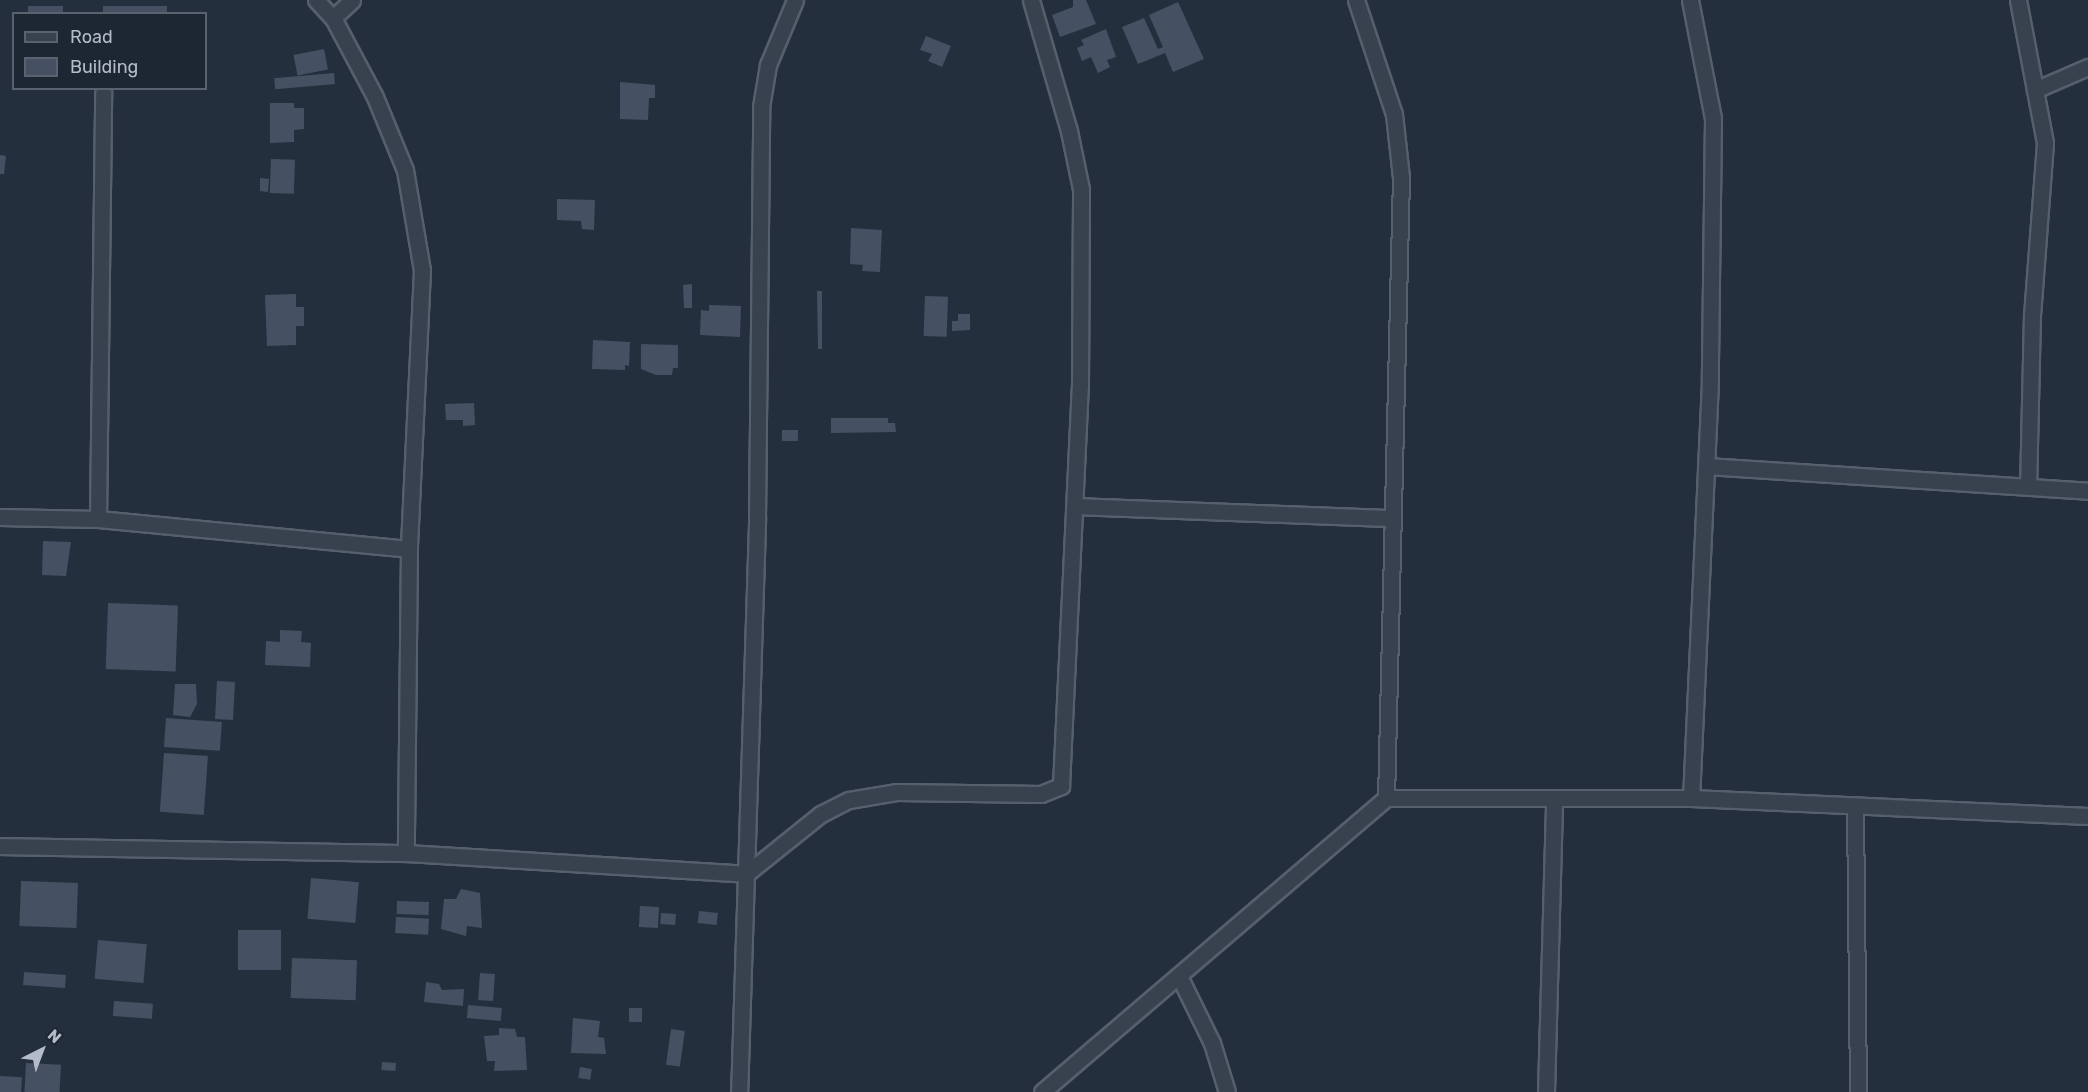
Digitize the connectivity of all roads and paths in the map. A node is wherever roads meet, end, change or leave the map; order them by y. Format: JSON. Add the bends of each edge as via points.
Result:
{"nodes":[{"id":1,"x":316,"y":0,"type":"edge"},
{"id":2,"x":352,"y":0,"type":"edge"},
{"id":3,"x":795,"y":0,"type":"edge"},
{"id":4,"x":1031,"y":0,"type":"edge"},
{"id":5,"x":1356,"y":0,"type":"edge"},
{"id":6,"x":1690,"y":0,"type":"edge"},
{"id":7,"x":2018,"y":0,"type":"edge"},
{"id":8,"x":333,"y":18,"type":"junction"},
{"id":9,"x":2088,"y":67,"type":"edge"},
{"id":10,"x":2035,"y":90,"type":"junction"},
{"id":11,"x":103,"y":93,"type":"dead end"},
{"id":12,"x":1706,"y":466,"type":"junction"},
{"id":13,"x":2028,"y":487,"type":"junction"},
{"id":14,"x":2088,"y":491,"type":"edge"},
{"id":15,"x":1075,"y":506,"type":"junction"},
{"id":16,"x":0,"y":517,"type":"edge"},
{"id":17,"x":1393,"y":518,"type":"junction"},
{"id":18,"x":98,"y":519,"type":"junction"},
{"id":19,"x":409,"y":549,"type":"junction"},
{"id":20,"x":1386,"y":798,"type":"junction"},
{"id":21,"x":1554,"y":798,"type":"junction"},
{"id":22,"x":1691,"y":798,"type":"junction"},
{"id":23,"x":1855,"y":806,"type":"junction"},
{"id":24,"x":2088,"y":816,"type":"edge"},
{"id":25,"x":0,"y":846,"type":"edge"},
{"id":26,"x":406,"y":853,"type":"junction"},
{"id":27,"x":746,"y":874,"type":"junction"},
{"id":28,"x":1179,"y":976,"type":"junction"},
{"id":29,"x":739,"y":1092,"type":"edge"},
{"id":30,"x":1042,"y":1092,"type":"edge"},
{"id":31,"x":1227,"y":1092,"type":"edge"},
{"id":32,"x":1546,"y":1092,"type":"edge"},
{"id":33,"x":1858,"y":1092,"type":"edge"}],
"edges":[{"from":1,"to":8,"type":"street"},
{"from":2,"to":8,"type":"street"},
{"from":3,"to":27,"type":"street","via":[[768,65],[761,107],[757,517]]},
{"from":4,"to":15,"type":"street","via":[[1069,131],[1081,189]]},
{"from":5,"to":17,"type":"street","via":[[1394,114],[1401,177]]},
{"from":6,"to":12,"type":"street","via":[[1713,118]]},
{"from":7,"to":10,"type":"street"},
{"from":8,"to":19,"type":"street","via":[[375,97],[405,170],[422,270]]},
{"from":9,"to":10,"type":"street"},
{"from":10,"to":13,"type":"street","via":[[2045,143],[2032,314]]},
{"from":11,"to":18,"type":"street"},
{"from":12,"to":13,"type":"street"},
{"from":12,"to":22,"type":"street"},
{"from":13,"to":14,"type":"street"},
{"from":15,"to":17,"type":"street"},
{"from":15,"to":27,"type":"street","via":[[1061,786],[1041,794],[897,792],[849,800],[821,814]]},
{"from":16,"to":18,"type":"street"},
{"from":17,"to":20,"type":"street"},
{"from":18,"to":19,"type":"street"},
{"from":19,"to":26,"type":"street"},
{"from":20,"to":21,"type":"street"},
{"from":20,"to":28,"type":"street"},
{"from":21,"to":22,"type":"street"},
{"from":21,"to":32,"type":"street"},
{"from":22,"to":23,"type":"street"},
{"from":23,"to":24,"type":"street"},
{"from":23,"to":33,"type":"street"},
{"from":25,"to":26,"type":"street"},
{"from":26,"to":27,"type":"street"},
{"from":27,"to":29,"type":"street"},
{"from":28,"to":30,"type":"street"},
{"from":28,"to":31,"type":"street","via":[[1212,1043]]}]}
